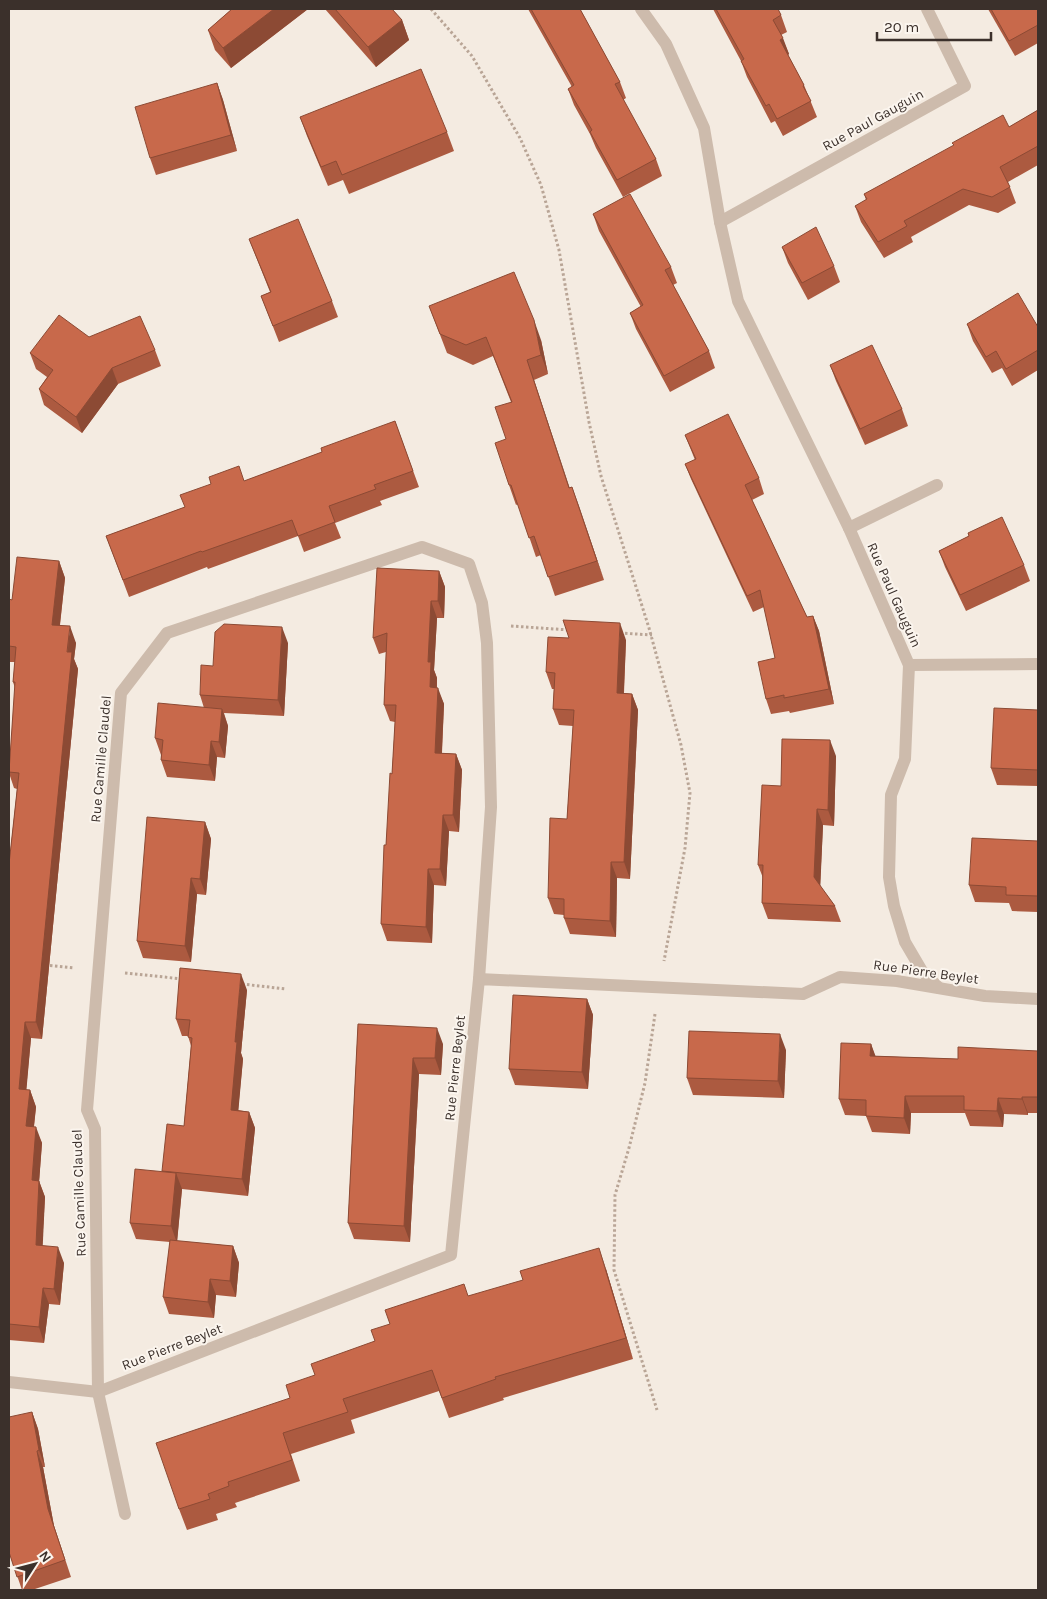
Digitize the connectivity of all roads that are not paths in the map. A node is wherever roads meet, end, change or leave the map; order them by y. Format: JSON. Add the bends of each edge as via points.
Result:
{"nodes":[{"id":1,"x":642,"y":9,"type":"edge"},
{"id":2,"x":926,"y":9,"type":"edge"},
{"id":3,"x":720,"y":222,"type":"junction"},
{"id":4,"x":937,"y":485,"type":"dead end"},
{"id":5,"x":849,"y":528,"type":"junction"},
{"id":6,"x":1038,"y":664,"type":"edge"},
{"id":7,"x":908,"y":665,"type":"junction"},
{"id":8,"x":479,"y":979,"type":"junction"},
{"id":9,"x":939,"y":988,"type":"junction"},
{"id":10,"x":1038,"y":999,"type":"edge"},
{"id":11,"x":9,"y":1382,"type":"edge"},
{"id":12,"x":98,"y":1392,"type":"junction"},
{"id":13,"x":125,"y":1514,"type":"dead end"}],
"edges":[{"from":1,"to":3,"type":"street","name":"Rue Paul Gauguin","via":[[666,44],[704,128]]},
{"from":2,"to":3,"type":"street","name":"Rue Paul Gauguin","via":[[965,86]]},
{"from":3,"to":5,"type":"street","name":"Rue Paul Gauguin","via":[[738,301]]},
{"from":4,"to":5,"type":"street"},
{"from":5,"to":7,"type":"street","name":"Rue Paul Gauguin"},
{"from":6,"to":7,"type":"street"},
{"from":7,"to":9,"type":"street","name":"Rue Paul Gauguin","via":[[905,759],[891,795],[889,877],[905,942],[922,971]]},
{"from":8,"to":9,"type":"street","name":"Rue Pierre Beylet","via":[[803,994],[840,977]]},
{"from":8,"to":12,"type":"street","name":"Rue Pierre Beylet","via":[[452,1255]]},
{"from":8,"to":12,"type":"street","name":"Rue Camille Claudel","via":[[491,807],[487,643],[482,603],[469,564],[422,547],[168,633],[121,693],[87,1110],[95,1129]]},
{"from":9,"to":10,"type":"street","name":"Rue Pierre Beylet","via":[[985,996]]},
{"from":11,"to":12,"type":"street","name":"Rue Pierre Beylet"},
{"from":12,"to":13,"type":"street","name":"Rue Camille Claudel"}]}
